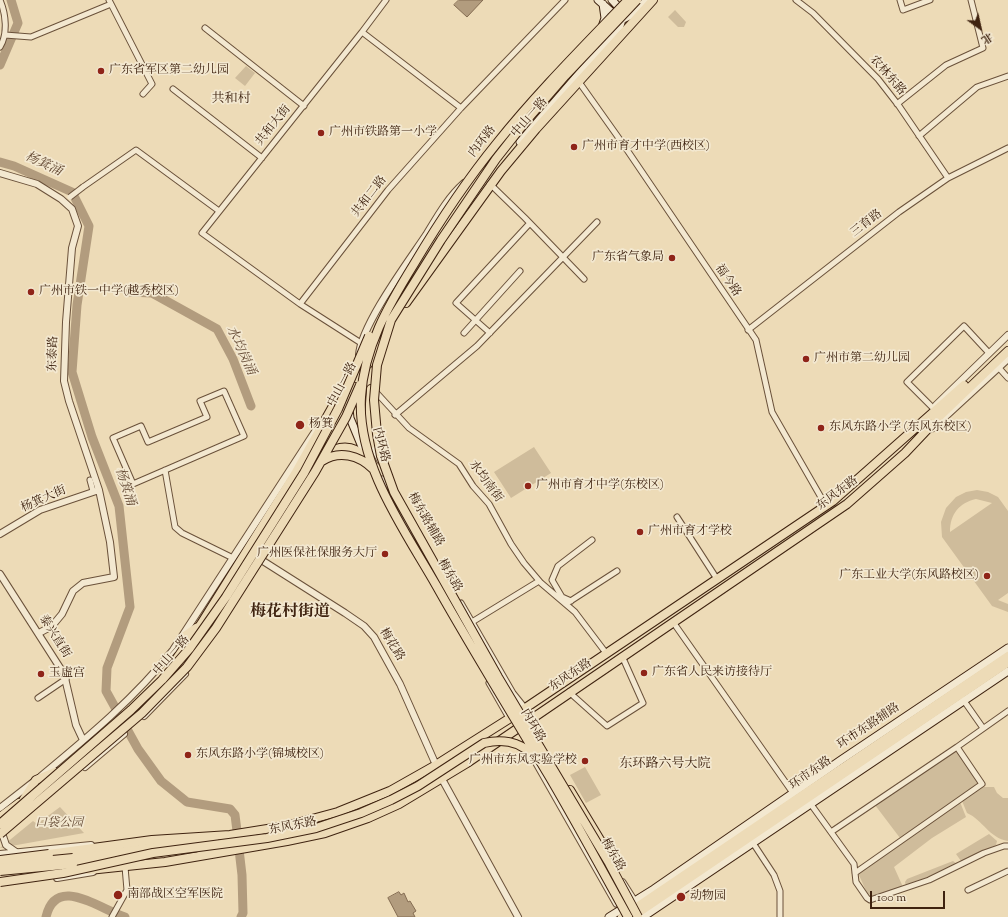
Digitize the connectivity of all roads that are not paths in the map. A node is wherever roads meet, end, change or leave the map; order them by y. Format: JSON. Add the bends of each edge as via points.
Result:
{"nodes":[{"id":1,"x":0,"y":0,"type":"edge"},
{"id":2,"x":386,"y":0,"type":"edge"},
{"id":3,"x":565,"y":0,"type":"edge"},
{"id":4,"x":612,"y":0,"type":"edge"},
{"id":5,"x":628,"y":0,"type":"edge"},
{"id":6,"x":631,"y":0,"type":"edge"},
{"id":7,"x":636,"y":0,"type":"edge"},
{"id":8,"x":647,"y":0,"type":"edge"},
{"id":9,"x":653,"y":0,"type":"edge"},
{"id":10,"x":796,"y":0,"type":"edge"},
{"id":11,"x":900,"y":0,"type":"edge"},
{"id":12,"x":930,"y":0,"type":"edge"},
{"id":13,"x":971,"y":0,"type":"edge"},
{"id":14,"x":110,"y":2,"type":"edge"},
{"id":15,"x":600,"y":2,"type":"edge"},
{"id":16,"x":622,"y":10,"type":"junction"},
{"id":17,"x":617,"y":19,"type":"junction"},
{"id":18,"x":205,"y":28,"type":"dead end"},
{"id":19,"x":362,"y":32,"type":"junction"},
{"id":20,"x":599,"y":34,"type":"junction"},
{"id":21,"x":5,"y":35,"type":"junction"},
{"id":22,"x":0,"y":47,"type":"edge"},
{"id":23,"x":1008,"y":76,"type":"edge"},
{"id":24,"x":578,"y":82,"type":"junction"},
{"id":25,"x":173,"y":89,"type":"dead end"},
{"id":26,"x":143,"y":94,"type":"dead end"},
{"id":27,"x":898,"y":104,"type":"junction"},
{"id":28,"x":304,"y":106,"type":"junction"},
{"id":29,"x":461,"y":108,"type":"junction"},
{"id":30,"x":919,"y":136,"type":"junction"},
{"id":31,"x":1008,"y":148,"type":"edge"},
{"id":32,"x":262,"y":158,"type":"junction"},
{"id":33,"x":500,"y":170,"type":"junction"},
{"id":34,"x":0,"y":173,"type":"edge"},
{"id":35,"x":477,"y":174,"type":"junction"},
{"id":36,"x":948,"y":178,"type":"junction"},
{"id":37,"x":490,"y":184,"type":"junction"},
{"id":38,"x":64,"y":202,"type":"junction"},
{"id":39,"x":219,"y":211,"type":"junction"},
{"id":40,"x":597,"y":222,"type":"dead end"},
{"id":41,"x":530,"y":223,"type":"junction"},
{"id":42,"x":425,"y":246,"type":"junction"},
{"id":43,"x":564,"y":258,"type":"junction"},
{"id":44,"x":413,"y":268,"type":"junction"},
{"id":45,"x":520,"y":271,"type":"dead end"},
{"id":46,"x":584,"y":279,"type":"dead end"},
{"id":47,"x":394,"y":283,"type":"junction"},
{"id":48,"x":300,"y":304,"type":"junction"},
{"id":49,"x":391,"y":320,"type":"junction"},
{"id":50,"x":476,"y":320,"type":"junction"},
{"id":51,"x":748,"y":330,"type":"junction"},
{"id":52,"x":375,"y":331,"type":"junction"},
{"id":53,"x":464,"y":333,"type":"dead end"},
{"id":54,"x":490,"y":333,"type":"junction"},
{"id":55,"x":1008,"y":335,"type":"edge"},
{"id":56,"x":361,"y":343,"type":"junction"},
{"id":57,"x":1008,"y":344,"type":"edge"},
{"id":58,"x":377,"y":347,"type":"junction"},
{"id":59,"x":1008,"y":351,"type":"edge"},
{"id":60,"x":989,"y":353,"type":"junction"},
{"id":61,"x":359,"y":360,"type":"junction"},
{"id":62,"x":1008,"y":360,"type":"edge"},
{"id":63,"x":999,"y":368,"type":"junction"},
{"id":64,"x":1008,"y":378,"type":"edge"},
{"id":65,"x":372,"y":387,"type":"junction"},
{"id":66,"x":933,"y":408,"type":"junction"},
{"id":67,"x":346,"y":413,"type":"junction"},
{"id":68,"x":395,"y":415,"type":"junction"},
{"id":69,"x":327,"y":417,"type":"junction"},
{"id":70,"x":371,"y":444,"type":"junction"},
{"id":71,"x":898,"y":444,"type":"junction"},
{"id":72,"x":342,"y":447,"type":"junction"},
{"id":73,"x":905,"y":453,"type":"junction"},
{"id":74,"x":366,"y":458,"type":"junction"},
{"id":75,"x":314,"y":462,"type":"junction"},
{"id":76,"x":165,"y":470,"type":"junction"},
{"id":77,"x":90,"y":480,"type":"dead end"},
{"id":78,"x":96,"y":490,"type":"junction"},
{"id":79,"x":286,"y":502,"type":"junction"},
{"id":80,"x":826,"y":506,"type":"junction"},
{"id":81,"x":677,"y":517,"type":"dead end"},
{"id":82,"x":262,"y":526,"type":"junction"},
{"id":83,"x":0,"y":534,"type":"edge"},
{"id":84,"x":419,"y":538,"type":"junction"},
{"id":85,"x":592,"y":540,"type":"dead end"},
{"id":86,"x":260,"y":549,"type":"junction"},
{"id":87,"x":233,"y":558,"type":"junction"},
{"id":88,"x":263,"y":561,"type":"junction"},
{"id":89,"x":251,"y":564,"type":"junction"},
{"id":90,"x":617,"y":571,"type":"dead end"},
{"id":91,"x":233,"y":572,"type":"junction"},
{"id":92,"x":439,"y":572,"type":"junction"},
{"id":93,"x":0,"y":574,"type":"edge"},
{"id":94,"x":245,"y":574,"type":"junction"},
{"id":95,"x":717,"y":579,"type":"junction"},
{"id":96,"x":539,"y":581,"type":"junction"},
{"id":97,"x":570,"y":601,"type":"junction"},
{"id":98,"x":565,"y":604,"type":"junction"},
{"id":99,"x":472,"y":622,"type":"junction"},
{"id":100,"x":672,"y":622,"type":"junction"},
{"id":101,"x":201,"y":624,"type":"junction"},
{"id":102,"x":39,"y":633,"type":"junction"},
{"id":103,"x":206,"y":634,"type":"junction"},
{"id":104,"x":183,"y":637,"type":"junction"},
{"id":105,"x":1008,"y":648,"type":"edge"},
{"id":106,"x":205,"y":649,"type":"junction"},
{"id":107,"x":606,"y":654,"type":"junction"},
{"id":108,"x":622,"y":656,"type":"junction"},
{"id":109,"x":1008,"y":656,"type":"edge"},
{"id":110,"x":1008,"y":663,"type":"edge"},
{"id":111,"x":1008,"y":671,"type":"edge"},
{"id":112,"x":498,"y":677,"type":"junction"},
{"id":113,"x":66,"y":679,"type":"junction"},
{"id":114,"x":569,"y":692,"type":"junction"},
{"id":115,"x":962,"y":697,"type":"junction"},
{"id":116,"x":38,"y":698,"type":"dead end"},
{"id":117,"x":525,"y":708,"type":"junction"},
{"id":118,"x":1008,"y":711,"type":"edge"},
{"id":119,"x":120,"y":717,"type":"junction"},
{"id":120,"x":512,"y":717,"type":"junction"},
{"id":121,"x":520,"y":725,"type":"junction"},
{"id":122,"x":983,"y":728,"type":"junction"},
{"id":123,"x":84,"y":740,"type":"junction"},
{"id":124,"x":957,"y":747,"type":"junction"},
{"id":125,"x":436,"y":765,"type":"junction"},
{"id":126,"x":55,"y":772,"type":"junction"},
{"id":127,"x":442,"y":779,"type":"junction"},
{"id":128,"x":36,"y":780,"type":"junction"},
{"id":129,"x":54,"y":781,"type":"junction"},
{"id":130,"x":59,"y":788,"type":"junction"},
{"id":131,"x":793,"y":793,"type":"junction"},
{"id":132,"x":809,"y":801,"type":"junction"},
{"id":133,"x":23,"y":802,"type":"junction"},
{"id":134,"x":0,"y":808,"type":"edge"},
{"id":135,"x":0,"y":818,"type":"edge"},
{"id":136,"x":0,"y":824,"type":"edge"},
{"id":137,"x":831,"y":832,"type":"junction"},
{"id":138,"x":1,"y":836,"type":"edge"},
{"id":139,"x":230,"y":836,"type":"junction"},
{"id":140,"x":585,"y":841,"type":"junction"},
{"id":141,"x":133,"y":843,"type":"junction"},
{"id":142,"x":753,"y":843,"type":"junction"},
{"id":143,"x":1008,"y":846,"type":"edge"},
{"id":144,"x":240,"y":848,"type":"junction"},
{"id":145,"x":16,"y":852,"type":"junction"},
{"id":146,"x":608,"y":853,"type":"joint"},
{"id":147,"x":0,"y":854,"type":"edge"},
{"id":148,"x":49,"y":854,"type":"junction"},
{"id":149,"x":0,"y":860,"type":"edge"},
{"id":150,"x":73,"y":861,"type":"junction"},
{"id":151,"x":0,"y":865,"type":"edge"},
{"id":152,"x":125,"y":867,"type":"junction"},
{"id":153,"x":113,"y":868,"type":"junction"},
{"id":154,"x":0,"y":871,"type":"edge"},
{"id":155,"x":1008,"y":871,"type":"edge"},
{"id":156,"x":46,"y":872,"type":"junction"},
{"id":157,"x":855,"y":873,"type":"junction"},
{"id":158,"x":0,"y":877,"type":"edge"},
{"id":159,"x":0,"y":883,"type":"edge"},
{"id":160,"x":968,"y":890,"type":"dead end"},
{"id":161,"x":629,"y":911,"type":"edge"},
{"id":162,"x":112,"y":917,"type":"edge"},
{"id":163,"x":518,"y":917,"type":"edge"},
{"id":164,"x":609,"y":917,"type":"edge"},
{"id":165,"x":643,"y":917,"type":"edge"},
{"id":166,"x":780,"y":917,"type":"edge"}],
"edges":[{"from":1,"to":21,"type":"street","via":[[5,18]]},
{"from":2,"to":19,"type":"street","name":"共和大街"},
{"from":3,"to":29,"type":"street","name":"共和二路"},
{"from":4,"to":16,"type":"main road"},
{"from":5,"to":42,"type":"main road","name":"内环路","bridge":true,"via":[[500,139]]},
{"from":6,"to":16,"type":"main road","name":"中山一路"},
{"from":7,"to":49,"type":"main road","name":"内环路","bridge":true,"via":[[510,140],[441,240]]},
{"from":8,"to":17,"type":"main road","via":[[631,15]]},
{"from":9,"to":24,"type":"main road","name":"中山一路"},
{"from":10,"to":27,"type":"street","name":"农林东路","via":[[878,79]]},
{"from":11,"to":12,"type":"street","via":[[904,10]]},
{"from":13,"to":27,"type":"street","via":[[983,48],[946,65]]},
{"from":14,"to":21,"type":"street","via":[[31,37]]},
{"from":14,"to":26,"type":"street","via":[[152,84]]},
{"from":15,"to":17,"type":"main road"},
{"from":15,"to":20,"type":"main road","via":[[605,18]]},
{"from":16,"to":17,"type":"main road","name":"中山一路"},
{"from":17,"to":20,"type":"main road","name":"中山一路"},
{"from":17,"to":33,"type":"main road","via":[[619,28],[531,128]]},
{"from":18,"to":28,"type":"street"},
{"from":19,"to":28,"type":"street","name":"共和大街"},
{"from":19,"to":29,"type":"street"},
{"from":20,"to":35,"type":"main road","name":"中山一路","via":[[532,105]]},
{"from":21,"to":22,"type":"street"},
{"from":23,"to":30,"type":"street","via":[[977,87]]},
{"from":24,"to":33,"type":"main road","name":"中山一路"},
{"from":24,"to":51,"type":"street","name":"福今路","via":[[628,150]]},
{"from":25,"to":32,"type":"street"},
{"from":27,"to":30,"type":"street","name":"农林东路"},
{"from":28,"to":32,"type":"street","name":"共和大街"},
{"from":29,"to":48,"type":"street","name":"共和二路","via":[[388,190]]},
{"from":30,"to":36,"type":"street","name":"农林东路"},
{"from":31,"to":36,"type":"street","name":"三育路"},
{"from":32,"to":39,"type":"street","name":"共和大街"},
{"from":33,"to":37,"type":"main road","name":"中山一路"},
{"from":34,"to":38,"type":"street","name":"东泰路","via":[[37,184]]},
{"from":35,"to":44,"type":"main road","name":"中山一路"},
{"from":35,"to":47,"type":"street","via":[[455,192]]},
{"from":36,"to":51,"type":"street","name":"三育路","via":[[899,212]]},
{"from":37,"to":41,"type":"street"},
{"from":37,"to":58,"type":"main road","name":"中山一路"},
{"from":38,"to":39,"type":"street","bridge":true,"via":[[136,150]]},
{"from":38,"to":78,"type":"street","name":"东泰路","via":[[72,209],[78,226],[72,248],[64,381]]},
{"from":39,"to":48,"type":"street","name":"共和大街","via":[[202,233]]},
{"from":40,"to":43,"type":"street"},
{"from":41,"to":43,"type":"street"},
{"from":41,"to":50,"type":"street","via":[[456,303]]},
{"from":42,"to":79,"type":"main road","bridge":true,"via":[[382,307],[335,415]]},
{"from":42,"to":140,"type":"main road","name":"内环路","bridge":true,"via":[[388,307],[371,346],[361,400],[361,418],[367,450],[386,496]]},
{"from":43,"to":46,"type":"street"},
{"from":43,"to":54,"type":"street"},
{"from":44,"to":47,"type":"street"},
{"from":44,"to":52,"type":"main road","name":"中山一路"},
{"from":45,"to":50,"type":"street"},
{"from":47,"to":56,"type":"street"},
{"from":48,"to":56,"type":"street"},
{"from":49,"to":84,"type":"main road","name":"内环路","bridge":true,"via":[[378,359],[376,375],[374,400],[377,434],[381,456],[391,484]]},
{"from":49,"to":138,"type":"main road","bridge":true,"via":[[346,416],[321,462],[198,653],[142,713]]},
{"from":50,"to":53,"type":"street"},
{"from":50,"to":54,"type":"street"},
{"from":51,"to":80,"type":"street","name":"福今路","via":[[756,340],[772,412]]},
{"from":52,"to":61,"type":"main road","name":"中山一路"},
{"from":52,"to":67,"type":"main road"},
{"from":54,"to":68,"type":"street","via":[[439,380]]},
{"from":55,"to":60,"type":"street"},
{"from":56,"to":61,"type":"street"},
{"from":57,"to":71,"type":"main road","name":"东风东路"},
{"from":58,"to":65,"type":"main road"},
{"from":58,"to":67,"type":"main road","name":"中山一路","via":[[355,387]]},
{"from":59,"to":73,"type":"main road","name":"东风东路"},
{"from":60,"to":66,"type":"street"},
{"from":60,"to":66,"type":"street","via":[[964,326],[907,382]]},
{"from":61,"to":69,"type":"main road","name":"中山一路"},
{"from":62,"to":63,"type":"street"},
{"from":63,"to":64,"type":"street"},
{"from":63,"to":73,"type":"street"},
{"from":65,"to":68,"type":"street","name":"水均南街"},
{"from":65,"to":70,"type":"main road","via":[[369,418]]},
{"from":66,"to":71,"type":"street"},
{"from":67,"to":69,"type":"main road","via":[[338,412]]},
{"from":67,"to":70,"type":"main road","name":"梅东路","via":[[364,424]]},
{"from":67,"to":74,"type":"main road","name":"梅东路"},
{"from":67,"to":75,"type":"main road","name":"中山一路"},
{"from":68,"to":96,"type":"street","name":"水均南街","via":[[424,440],[459,464],[473,486],[490,504],[511,544]]},
{"from":69,"to":82,"type":"main road","name":"中山一路"},
{"from":69,"to":87,"type":"street","via":[[298,456]]},
{"from":70,"to":92,"type":"main road","name":"梅东路","via":[[382,480]]},
{"from":71,"to":80,"type":"main road","name":"东风东路"},
{"from":72,"to":74,"type":"main road","via":[[356,449]]},
{"from":72,"to":75,"type":"main road","via":[[331,450]]},
{"from":72,"to":88,"type":"street","via":[[328,458]]},
{"from":73,"to":100,"type":"main road","name":"东风东路","via":[[847,504]]},
{"from":74,"to":120,"type":"main road","name":"梅东路"},
{"from":75,"to":86,"type":"main road","name":"中山一路"},
{"from":76,"to":76,"type":"street","via":[[133,484],[113,438],[141,426],[148,442],[207,417],[200,401],[224,391],[244,436]]},
{"from":76,"to":87,"type":"street","via":[[175,527]]},
{"from":77,"to":78,"type":"street"},
{"from":78,"to":83,"type":"street","name":"杨箕大街","via":[[40,510]]},
{"from":78,"to":102,"type":"street","name":"东泰路","via":[[110,542],[114,577],[83,583],[73,591],[62,614],[52,626]]},
{"from":79,"to":84,"type":"main road","bridge":true,"via":[[307,473],[318,463],[334,455],[352,456],[376,472]]},
{"from":79,"to":133,"type":"main road","bridge":true,"via":[[190,648],[127,714]]},
{"from":80,"to":95,"type":"main road","name":"东风东路"},
{"from":81,"to":95,"type":"street"},
{"from":82,"to":86,"type":"street"},
{"from":82,"to":91,"type":"main road","name":"中山一路"},
{"from":84,"to":112,"type":"main road","name":"内环路","bridge":true},
{"from":85,"to":97,"type":"street","via":[[558,566],[552,580],[562,597]]},
{"from":86,"to":88,"type":"street"},
{"from":86,"to":89,"type":"main road","name":"中山一路"},
{"from":87,"to":104,"type":"street"},
{"from":88,"to":89,"type":"street"},
{"from":88,"to":94,"type":"main road"},
{"from":88,"to":106,"type":"street"},
{"from":88,"to":125,"type":"street","name":"梅花路","via":[[350,616],[374,636],[400,684]]},
{"from":89,"to":91,"type":"street"},
{"from":89,"to":94,"type":"main road","name":"中山一路"},
{"from":90,"to":97,"type":"street"},
{"from":91,"to":101,"type":"main road","name":"中山一路"},
{"from":92,"to":99,"type":"street"},
{"from":92,"to":117,"type":"main road","name":"梅东路","via":[[508,697]]},
{"from":93,"to":102,"type":"street","name":"泰兴直街"},
{"from":94,"to":103,"type":"main road","name":"中山一路"},
{"from":95,"to":107,"type":"main road","name":"东风东路"},
{"from":96,"to":98,"type":"street","name":"水均南街"},
{"from":96,"to":99,"type":"street"},
{"from":97,"to":98,"type":"street"},
{"from":98,"to":107,"type":"street","name":"水均南街","via":[[583,622]]},
{"from":99,"to":117,"type":"street","via":[[513,693]]},
{"from":100,"to":108,"type":"main road","name":"东风东路"},
{"from":100,"to":131,"type":"street"},
{"from":101,"to":104,"type":"main road"},
{"from":101,"to":119,"type":"main road","name":"中山一路","via":[[170,666]]},
{"from":102,"to":113,"type":"street","name":"泰兴直街"},
{"from":103,"to":106,"type":"main road"},
{"from":103,"to":119,"type":"main road","name":"中山一路","via":[[169,679]]},
{"from":104,"to":119,"type":"street"},
{"from":105,"to":131,"type":"main road","name":"环市东路辅路"},
{"from":106,"to":130,"type":"street","via":[[175,686],[125,733]]},
{"from":107,"to":117,"type":"main road","name":"东风东路"},
{"from":108,"to":114,"type":"main road","name":"东风东路"},
{"from":108,"to":114,"type":"street","via":[[643,703],[607,726]]},
{"from":109,"to":161,"type":"main road","name":"环市东路"},
{"from":110,"to":115,"type":"main road","name":"环市东路"},
{"from":111,"to":115,"type":"main road"},
{"from":112,"to":146,"type":"main road","bridge":true,"via":[[541,739]]},
{"from":112,"to":165,"type":"main road","name":"内环路","bridge":true},
{"from":113,"to":116,"type":"street"},
{"from":113,"to":123,"type":"street","name":"泰兴直街","via":[[76,725]]},
{"from":114,"to":121,"type":"main road","name":"东风东路"},
{"from":115,"to":122,"type":"street"},
{"from":115,"to":132,"type":"main road","name":"环市东路"},
{"from":117,"to":120,"type":"main road","name":"东风东路"},
{"from":118,"to":122,"type":"street"},
{"from":119,"to":123,"type":"street"},
{"from":119,"to":126,"type":"main road","name":"中山一路"},
{"from":119,"to":129,"type":"main road","name":"中山一路"},
{"from":120,"to":125,"type":"main road","name":"东风东路"},
{"from":121,"to":127,"type":"main road","name":"东风东路"},
{"from":121,"to":161,"type":"main road","name":"梅东路"},
{"from":122,"to":124,"type":"street"},
{"from":123,"to":128,"type":"street"},
{"from":124,"to":137,"type":"street"},
{"from":124,"to":157,"type":"street","via":[[982,784]]},
{"from":125,"to":139,"type":"main road","name":"东风东路","via":[[390,791],[338,812],[295,824]]},
{"from":126,"to":128,"type":"main road"},
{"from":126,"to":133,"type":"main road","name":"中山一路"},
{"from":127,"to":144,"type":"main road","name":"东风东路","via":[[399,804],[344,827],[301,839]]},
{"from":127,"to":163,"type":"street"},
{"from":128,"to":133,"type":"main road"},
{"from":128,"to":134,"type":"street"},
{"from":129,"to":130,"type":"main road"},
{"from":129,"to":136,"type":"main road","name":"中山一路"},
{"from":130,"to":138,"type":"street"},
{"from":131,"to":161,"type":"main road","name":"环市东路辅路"},
{"from":132,"to":137,"type":"street"},
{"from":132,"to":142,"type":"main road"},
{"from":132,"to":161,"type":"main road","name":"环市东路"},
{"from":133,"to":135,"type":"main road","bridge":true},
{"from":133,"to":136,"type":"main road","bridge":true},
{"from":137,"to":157,"type":"street","via":[[854,864]]},
{"from":138,"to":145,"type":"street","via":[[6,845]]},
{"from":139,"to":141,"type":"main road"},
{"from":139,"to":150,"type":"main road","name":"东风东路"},
{"from":140,"to":159,"type":"main road","bridge":true,"via":[[532,755],[519,745],[497,741],[480,746],[423,783],[391,800],[316,828],[267,838],[153,853],[63,873]]},
{"from":140,"to":161,"type":"main road","name":"内环路","bridge":true},
{"from":141,"to":145,"type":"street"},
{"from":141,"to":148,"type":"main road"},
{"from":142,"to":165,"type":"main road"},
{"from":142,"to":166,"type":"street","via":[[774,875],[780,891]]},
{"from":143,"to":157,"type":"street","via":[[984,854],[929,880],[873,899],[867,898],[856,882]]},
{"from":144,"to":150,"type":"main road","name":"东风东路"},
{"from":144,"to":152,"type":"main road"},
{"from":145,"to":147,"type":"street"},
{"from":146,"to":161,"type":"street"},
{"from":148,"to":149,"type":"main road","bridge":true},
{"from":148,"to":156,"type":"street","via":[[44,862]]},
{"from":150,"to":151,"type":"main road","bridge":true},
{"from":150,"to":154,"type":"main road","bridge":true},
{"from":152,"to":153,"type":"main road"},
{"from":152,"to":162,"type":"street","via":[[127,890]]},
{"from":153,"to":156,"type":"main road"},
{"from":153,"to":159,"type":"street","via":[[58,878]]},
{"from":155,"to":160,"type":"street"},
{"from":156,"to":158,"type":"main road"},
{"from":161,"to":164,"type":"main road","name":"环市东路辅路"}]}
